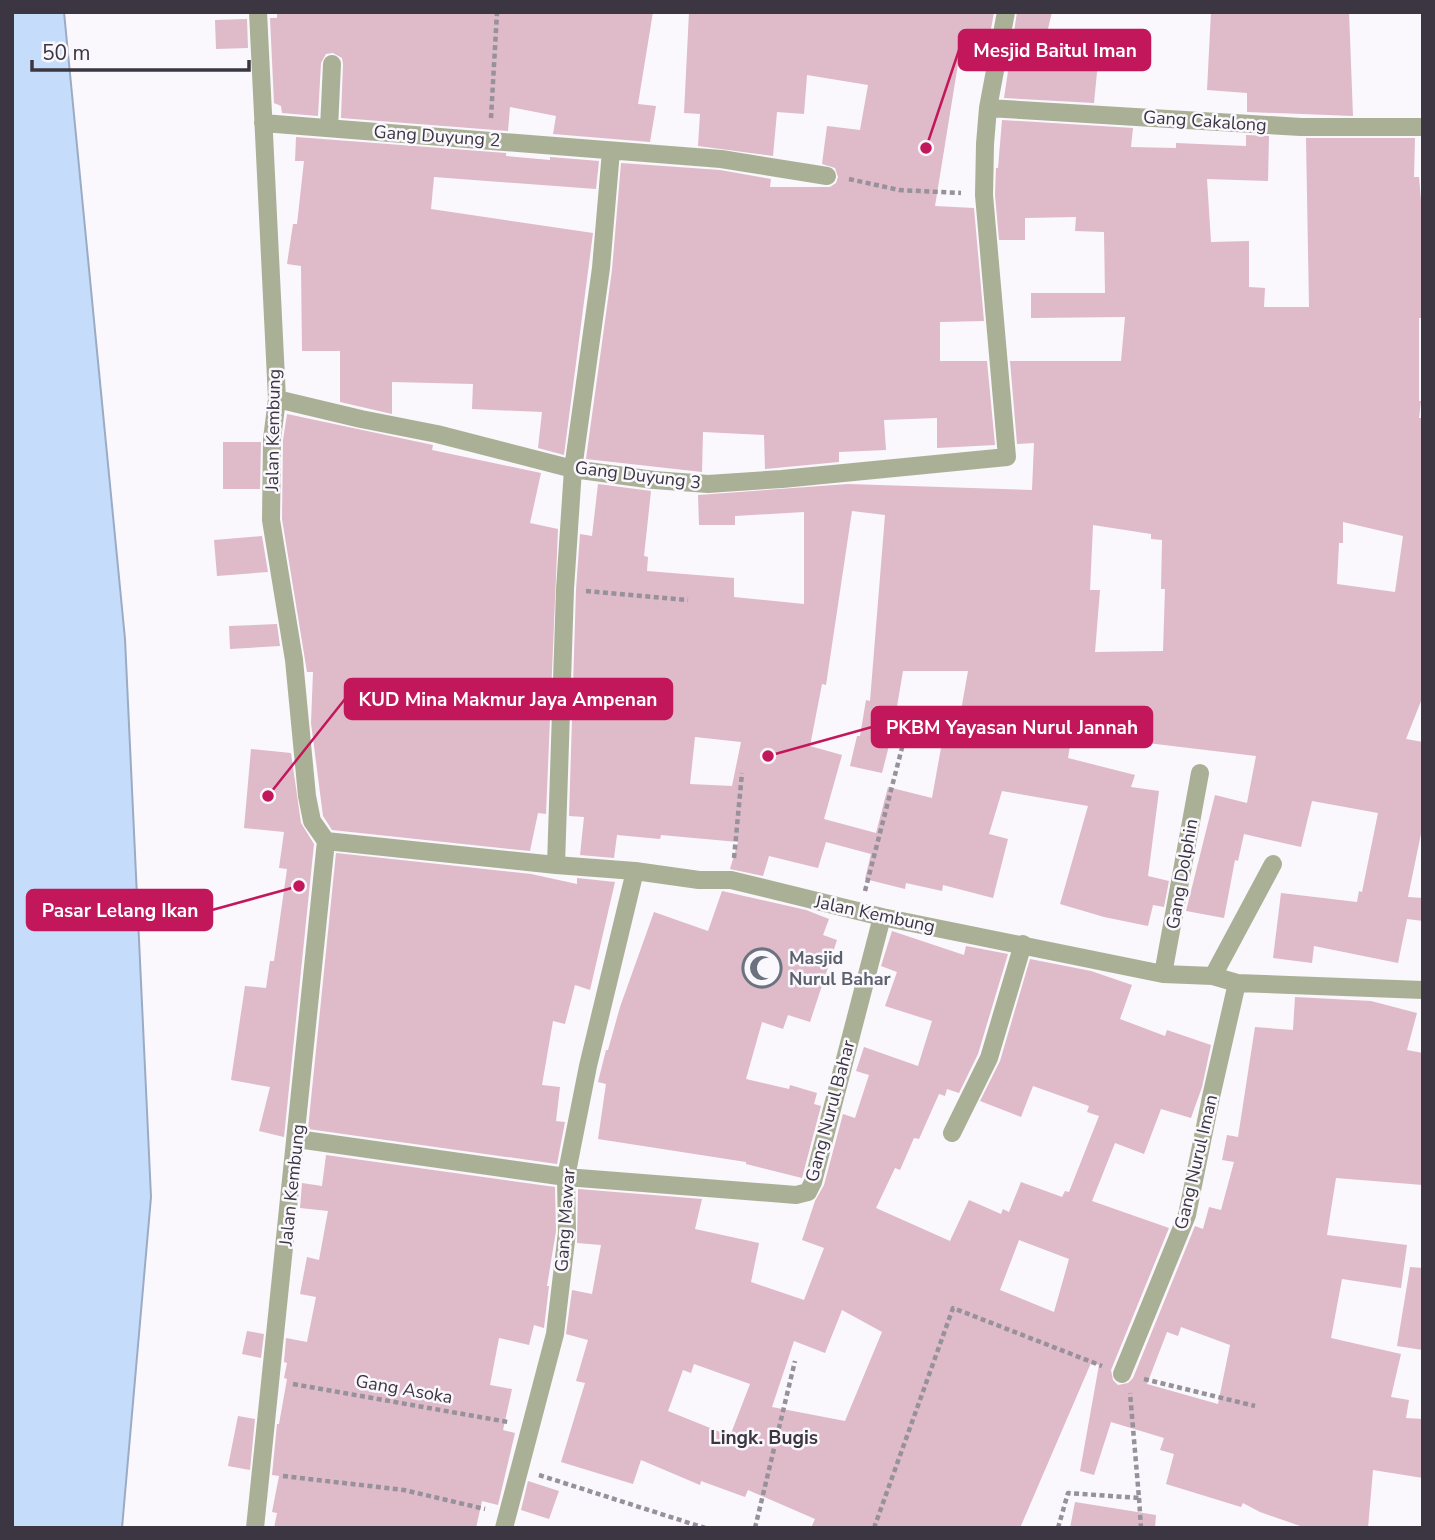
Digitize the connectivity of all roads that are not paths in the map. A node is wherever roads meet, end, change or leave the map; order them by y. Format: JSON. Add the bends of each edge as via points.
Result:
{"nodes":[{"id":1,"x":258,"y":12,"type":"edge"},
{"id":2,"x":1006,"y":12,"type":"edge"},
{"id":3,"x":332,"y":64,"type":"dead end"},
{"id":4,"x":988,"y":108,"type":"junction"},
{"id":5,"x":263,"y":123,"type":"junction"},
{"id":6,"x":1423,"y":127,"type":"edge"},
{"id":7,"x":329,"y":128,"type":"junction"},
{"id":8,"x":611,"y":151,"type":"junction"},
{"id":9,"x":827,"y":176,"type":"road end"},
{"id":10,"x":277,"y":399,"type":"junction"},
{"id":11,"x":573,"y":469,"type":"junction"},
{"id":12,"x":1200,"y":773,"type":"dead end"},
{"id":13,"x":326,"y":841,"type":"junction"},
{"id":14,"x":1273,"y":864,"type":"dead end"},
{"id":15,"x":556,"y":865,"type":"junction"},
{"id":16,"x":635,"y":871,"type":"junction"},
{"id":17,"x":882,"y":917,"type":"junction"},
{"id":18,"x":1023,"y":944,"type":"junction"},
{"id":19,"x":1163,"y":974,"type":"junction"},
{"id":20,"x":1213,"y":976,"type":"junction"},
{"id":21,"x":1237,"y":983,"type":"junction"},
{"id":22,"x":1423,"y":990,"type":"edge"},
{"id":23,"x":952,"y":1133,"type":"dead end"},
{"id":24,"x":297,"y":1139,"type":"junction"},
{"id":25,"x":566,"y":1177,"type":"junction"},
{"id":26,"x":1125,"y":1374,"type":"road end"},
{"id":27,"x":506,"y":1521,"type":"edge"},
{"id":28,"x":255,"y":1528,"type":"edge"}],
"edges":[{"from":1,"to":5,"type":"street","name":"Jalan Kembung"},
{"from":2,"to":4,"type":"street"},
{"from":3,"to":7,"type":"street"},
{"from":4,"to":6,"type":"street","name":"Gang Cakalong","via":[[1301,127]]},
{"from":4,"to":11,"type":"street","name":"Gang Duyung 3","via":[[984,195],[1007,457],[708,484]]},
{"from":5,"to":7,"type":"street","name":"Gang Duyung 2"},
{"from":5,"to":10,"type":"street","name":"Jalan Kembung"},
{"from":7,"to":8,"type":"street","name":"Gang Duyung 2"},
{"from":8,"to":9,"type":"street","name":"Gang Duyung 2","via":[[721,159]]},
{"from":8,"to":11,"type":"street","via":[[601,268]]},
{"from":10,"to":11,"type":"street","name":"Gang Duyung 3"},
{"from":10,"to":13,"type":"street","name":"Jalan Kembung","via":[[271,520],[294,660],[307,796],[312,821]]},
{"from":11,"to":15,"type":"street"},
{"from":12,"to":19,"type":"street","name":"Gang Dolphin"},
{"from":13,"to":15,"type":"street","name":"Jalan Kembung"},
{"from":13,"to":24,"type":"street","name":"Jalan Kembung"},
{"from":14,"to":20,"type":"street"},
{"from":15,"to":16,"type":"street","name":"Jalan Kembung"},
{"from":16,"to":17,"type":"street","name":"Jalan Kembung","via":[[732,880]]},
{"from":16,"to":25,"type":"street","name":"Gang Mawar"},
{"from":17,"to":18,"type":"street","name":"Jalan Kembung"},
{"from":17,"to":25,"type":"street","name":"Gang Nurul Bahar","via":[[808,1192],[796,1195]]},
{"from":18,"to":19,"type":"street","name":"Jalan Kembung"},
{"from":18,"to":23,"type":"street","via":[[989,1058]]},
{"from":19,"to":20,"type":"street","name":"Jalan Kembung"},
{"from":20,"to":21,"type":"street","name":"Jalan Kembung"},
{"from":21,"to":22,"type":"street","name":"Jalan Kembung"},
{"from":21,"to":26,"type":"street","name":"Gang Nurul Iman","via":[[1187,1215]]},
{"from":24,"to":25,"type":"street"},
{"from":24,"to":28,"type":"street","name":"Jalan Kembung"},
{"from":25,"to":27,"type":"street","name":"Gang Mawar","via":[[566,1232],[555,1334]]}]}
